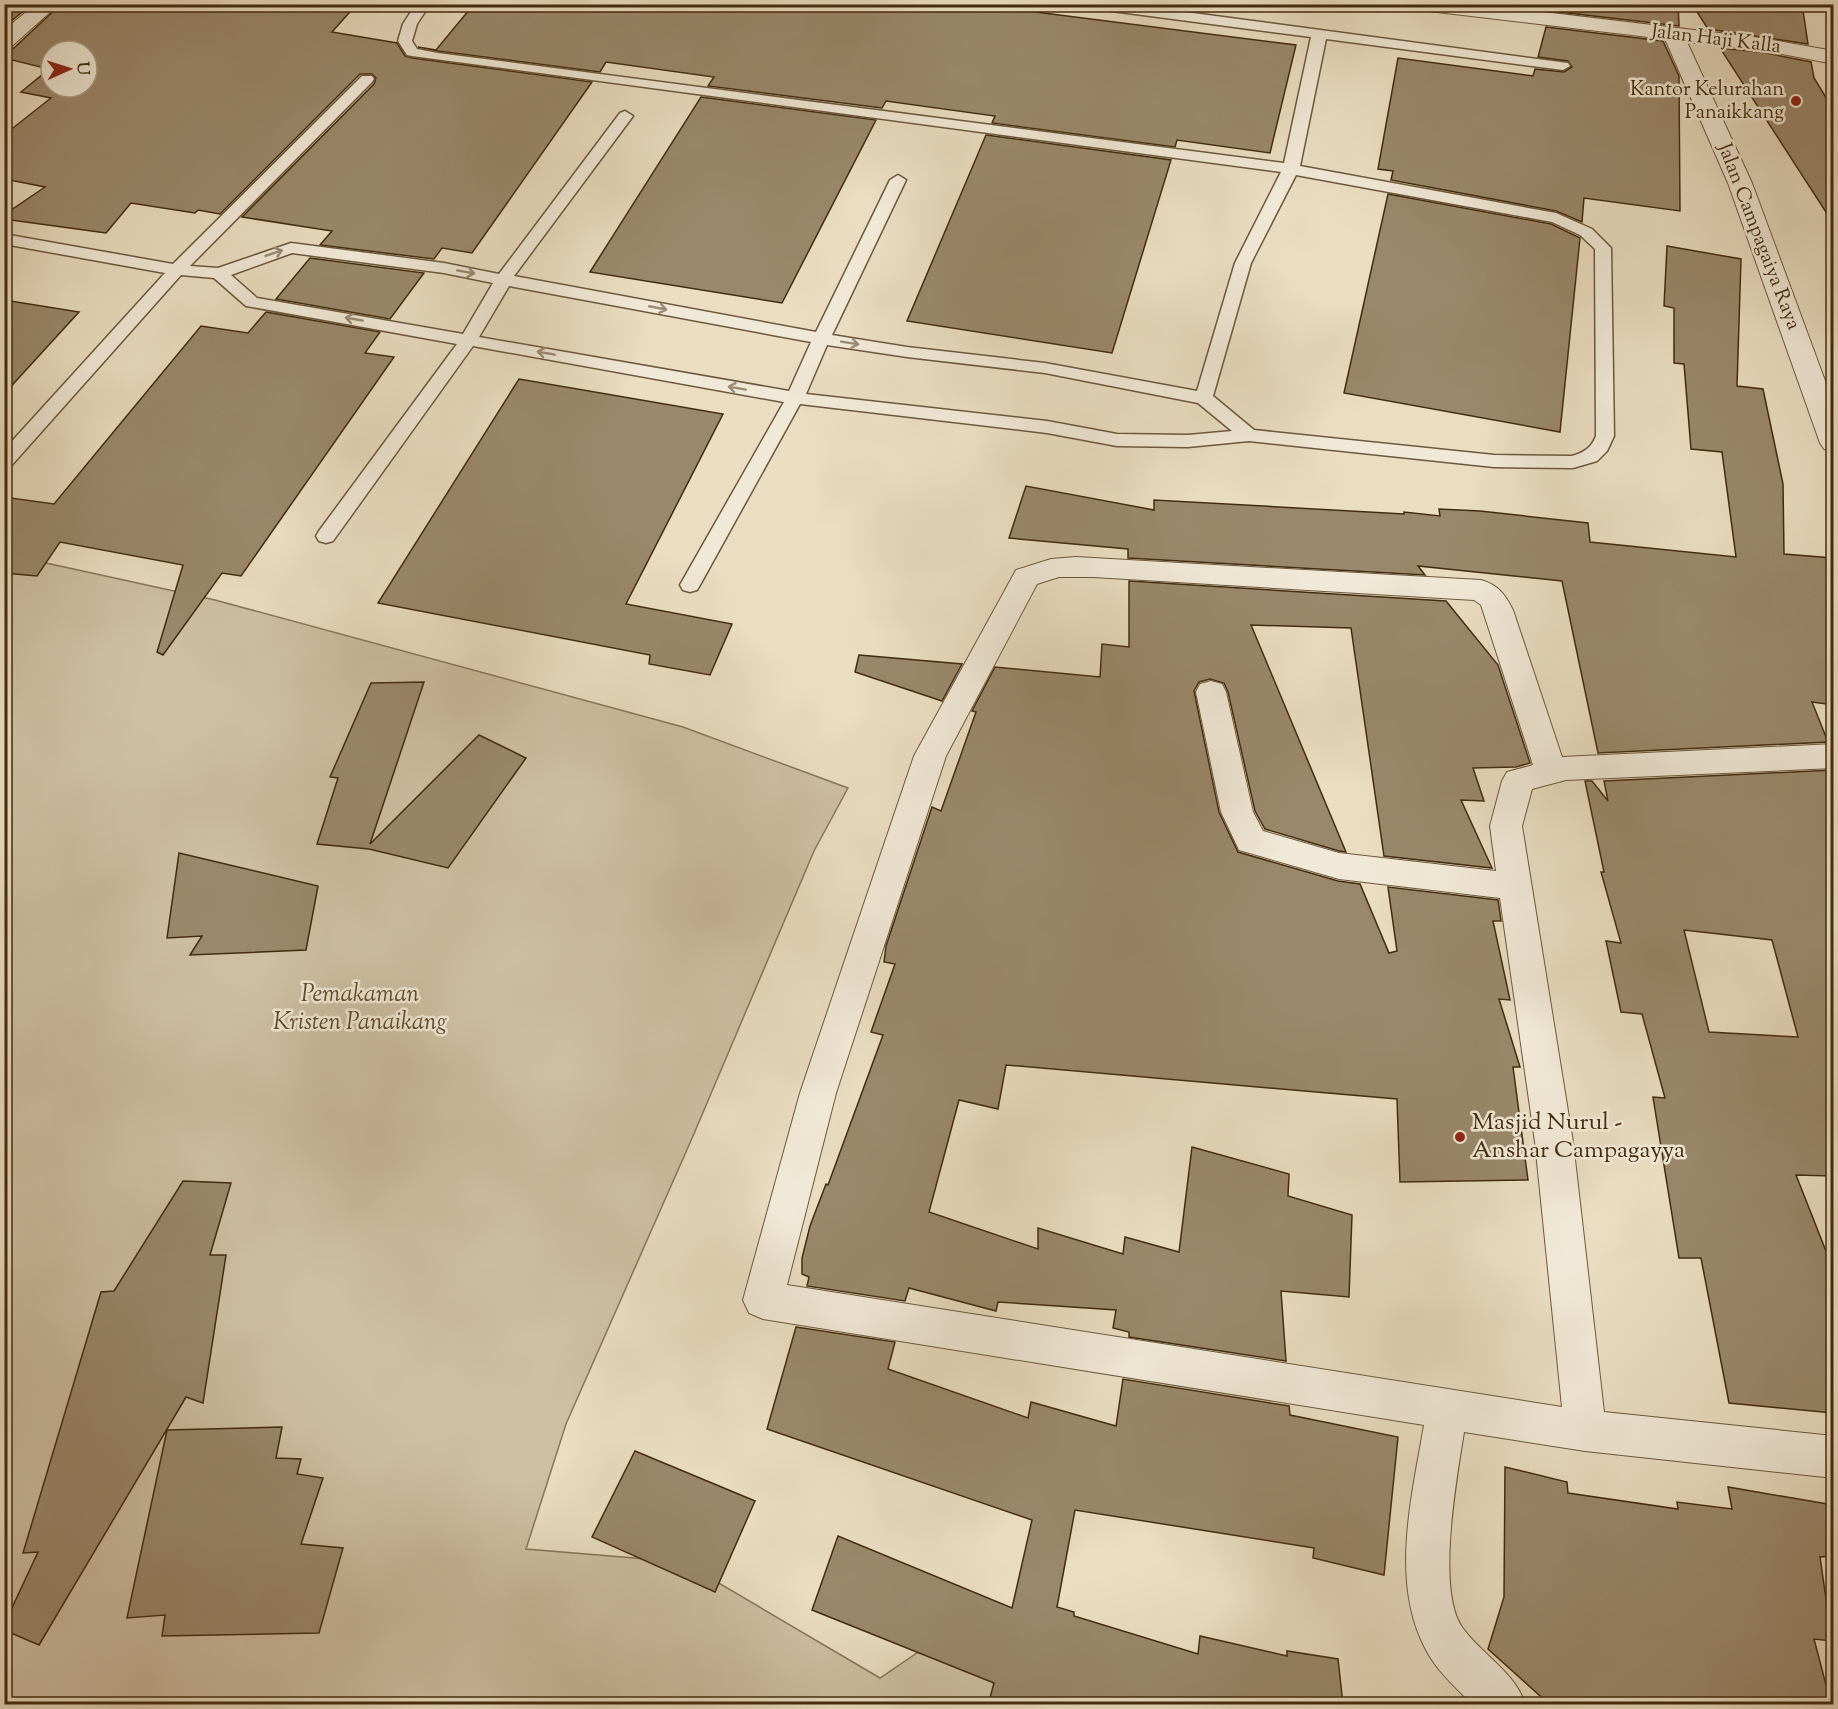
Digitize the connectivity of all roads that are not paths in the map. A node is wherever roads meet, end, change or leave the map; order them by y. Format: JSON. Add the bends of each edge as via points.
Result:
{"nodes":[{"id":1,"x":49,"y":4,"type":"edge"},
{"id":2,"x":423,"y":4,"type":"edge"},
{"id":3,"x":1089,"y":4,"type":"edge"},
{"id":4,"x":1420,"y":4,"type":"edge"},
{"id":5,"x":1584,"y":14,"type":"edge"},
{"id":6,"x":1673,"y":34,"type":"junction"},
{"id":7,"x":1319,"y":36,"type":"junction"},
{"id":8,"x":4,"y":41,"type":"edge"},
{"id":9,"x":1833,"y":58,"type":"edge"},
{"id":10,"x":1563,"y":66,"type":"dead end"},
{"id":11,"x":367,"y":78,"type":"dead end"},
{"id":12,"x":625,"y":116,"type":"dead end"},
{"id":13,"x":1292,"y":169,"type":"junction"},
{"id":14,"x":898,"y":180,"type":"dead end"},
{"id":15,"x":4,"y":239,"type":"edge"},
{"id":16,"x":177,"y":270,"type":"junction"},
{"id":17,"x":219,"y":273,"type":"junction"},
{"id":18,"x":504,"y":279,"type":"junction"},
{"id":19,"x":469,"y":339,"type":"junction"},
{"id":20,"x":821,"y":339,"type":"junction"},
{"id":21,"x":795,"y":398,"type":"junction"},
{"id":22,"x":1204,"y":398,"type":"junction"},
{"id":23,"x":1249,"y":435,"type":"junction"},
{"id":24,"x":1833,"y":443,"type":"edge"},
{"id":25,"x":4,"y":462,"type":"edge"},
{"id":26,"x":326,"y":536,"type":"dead end"},
{"id":27,"x":690,"y":585,"type":"dead end"},
{"id":28,"x":1211,"y":693,"type":"dead end"},
{"id":29,"x":1833,"y":756,"type":"edge"},
{"id":30,"x":1551,"y":772,"type":"junction"},
{"id":31,"x":1515,"y":885,"type":"junction"},
{"id":32,"x":1447,"y":1410,"type":"junction"},
{"id":33,"x":1585,"y":1431,"type":"junction"},
{"id":34,"x":1833,"y":1457,"type":"edge"},
{"id":35,"x":1503,"y":1704,"type":"edge"}],
"edges":[{"from":1,"to":8,"type":"street"},
{"from":2,"to":13,"type":"lane","via":[[405,41],[412,52],[438,57]]},
{"from":3,"to":7,"type":"lane"},
{"from":4,"to":5,"type":"street","name":"Jalan Haji Kalla"},
{"from":5,"to":6,"type":"street","name":"Jalan Haji Kalla"},
{"from":6,"to":9,"type":"street","name":"Jalan Haji Kalla","via":[[1761,44]]},
{"from":6,"to":24,"type":"street","name":"Jalan Campagaiya Raya","via":[[1740,183]]},
{"from":7,"to":10,"type":"lane"},
{"from":7,"to":13,"type":"lane"},
{"from":11,"to":16,"type":"lane"},
{"from":12,"to":18,"type":"lane"},
{"from":13,"to":22,"type":"lane","via":[[1243,263]]},
{"from":13,"to":23,"type":"lane","via":[[1556,218],[1586,232],[1603,248],[1605,436],[1590,457],[1573,462],[1538,462],[1494,461]]},
{"from":14,"to":20,"type":"lane"},
{"from":15,"to":16,"type":"lane"},
{"from":16,"to":17,"type":"lane"},
{"from":16,"to":25,"type":"lane"},
{"from":17,"to":18,"type":"lane","one_way":true,"via":[[291,248]]},
{"from":19,"to":17,"type":"lane","one_way":true,"via":[[252,302]]},
{"from":18,"to":19,"type":"lane"},
{"from":18,"to":20,"type":"lane","one_way":true},
{"from":21,"to":19,"type":"lane","one_way":true},
{"from":19,"to":26,"type":"lane"},
{"from":20,"to":21,"type":"lane"},
{"from":20,"to":22,"type":"lane","one_way":true,"via":[[1045,368]]},
{"from":21,"to":23,"type":"lane","via":[[1047,427],[1117,440],[1188,441]]},
{"from":21,"to":27,"type":"lane"},
{"from":22,"to":23,"type":"lane"},
{"from":28,"to":31,"type":"street","via":[[1237,812],[1251,841],[1339,866]]},
{"from":29,"to":30,"type":"street","via":[[1566,768]]},
{"from":30,"to":31,"type":"street","via":[[1518,781],[1506,826]]},
{"from":30,"to":32,"type":"street","via":[[1498,610],[1481,590],[1060,566],[1026,577],[930,756],[818,1093],[763,1300]]},
{"from":31,"to":33,"type":"street","via":[[1554,1142]]},
{"from":32,"to":33,"type":"street"},
{"from":32,"to":35,"type":"street","via":[[1434,1498],[1428,1580],[1431,1606],[1450,1647]]},
{"from":33,"to":34,"type":"street"}]}
